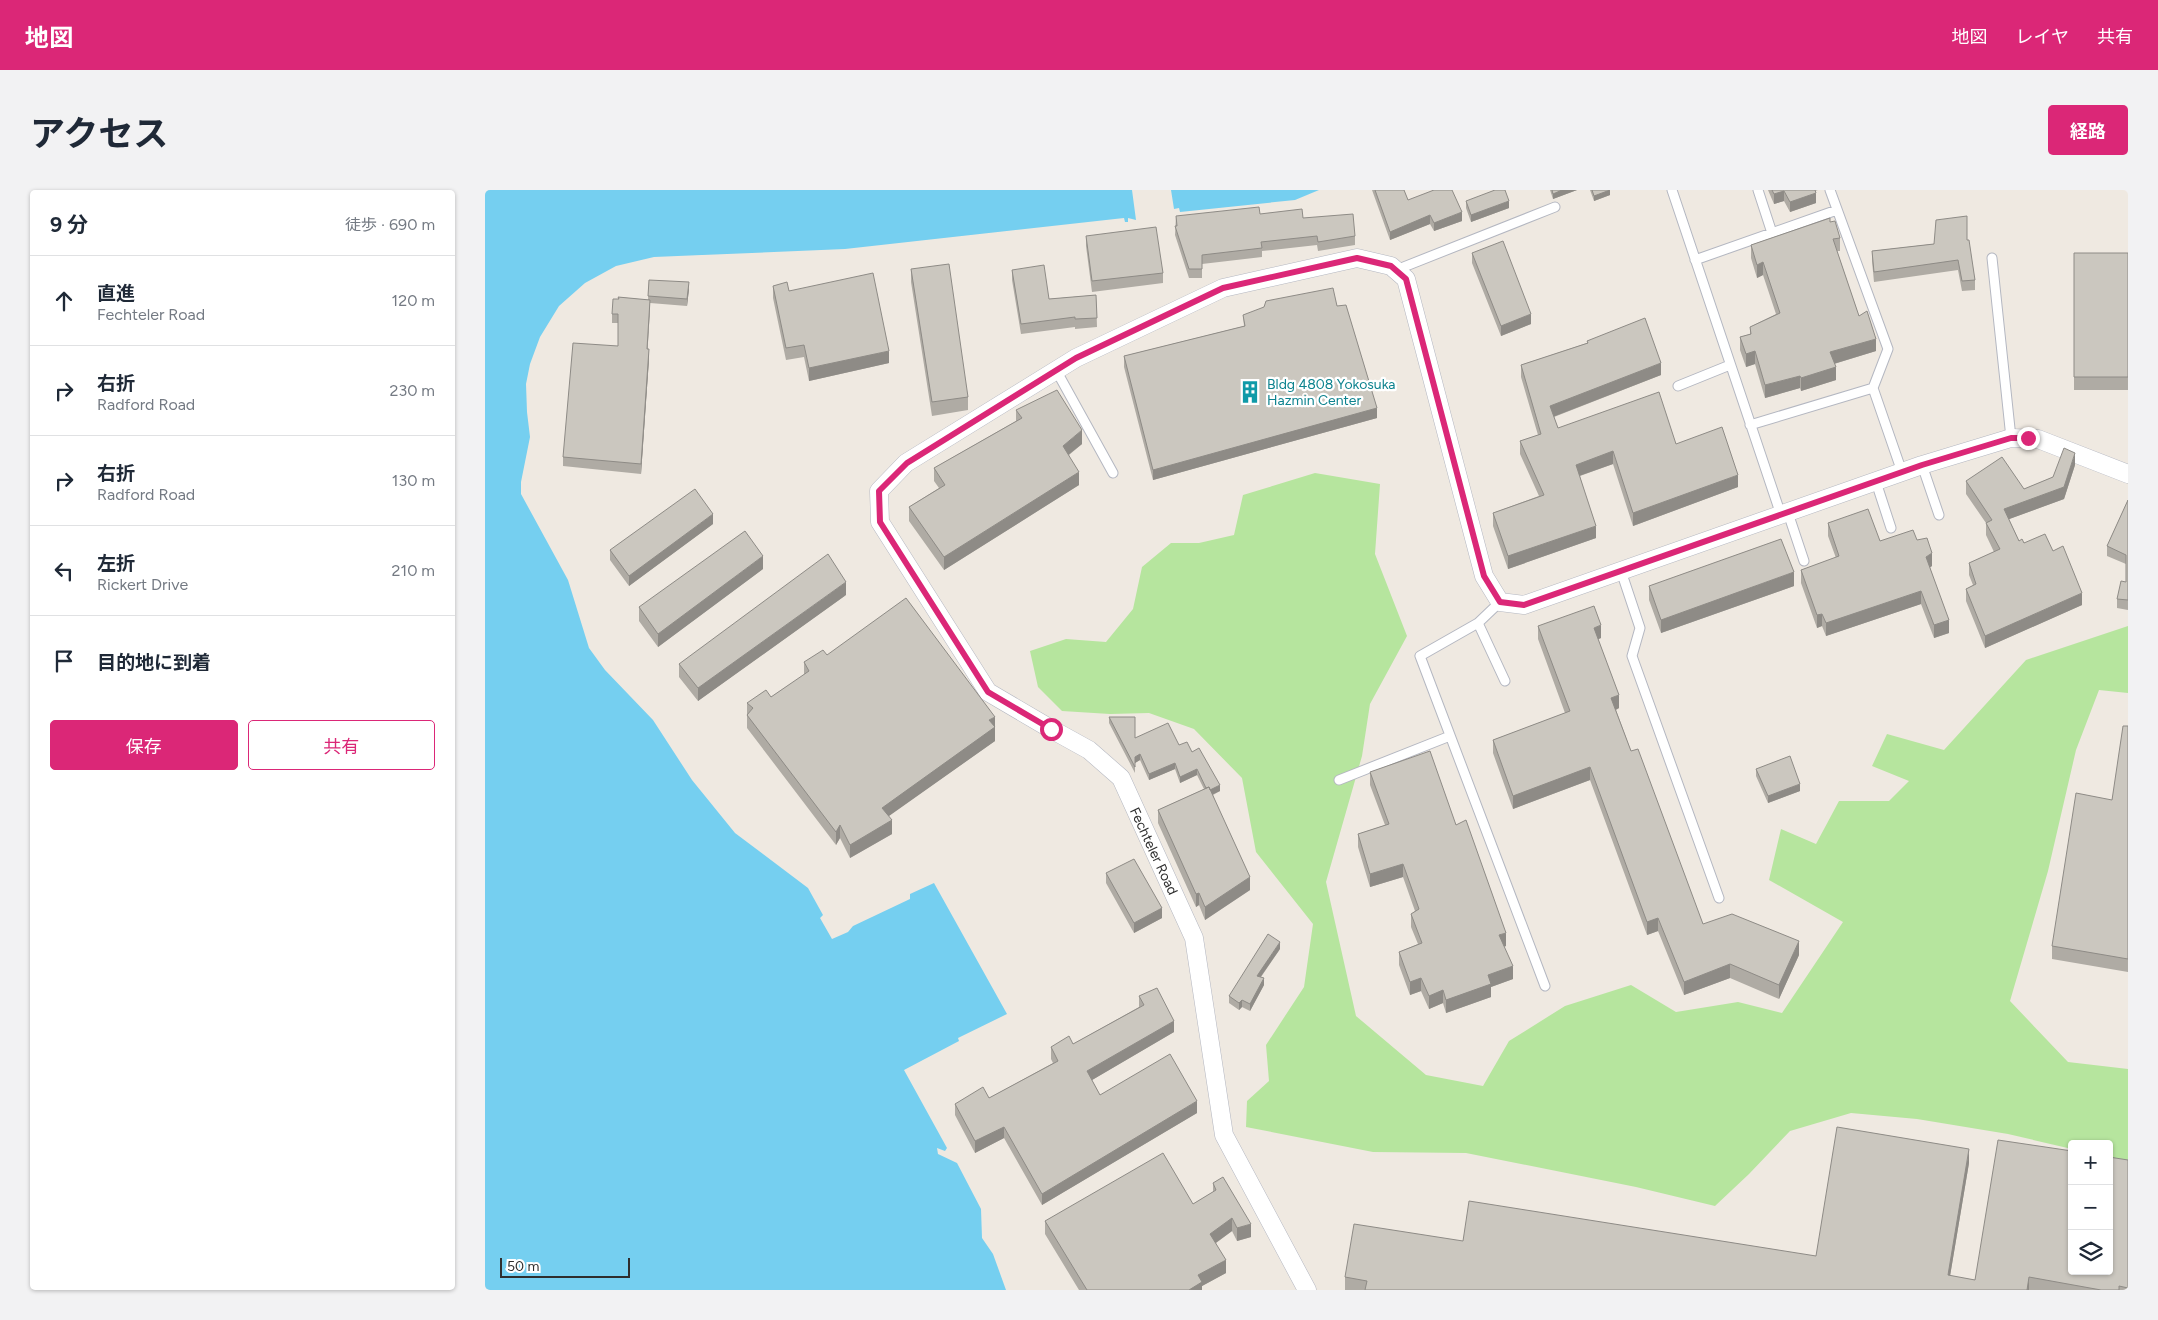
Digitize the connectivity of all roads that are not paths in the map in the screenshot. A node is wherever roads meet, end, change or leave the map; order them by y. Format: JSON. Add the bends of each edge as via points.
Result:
{"nodes":[{"id":1,"x":1672,"y":190,"type":"edge"},
{"id":2,"x":1758,"y":190,"type":"edge"},
{"id":3,"x":1830,"y":190,"type":"edge"},
{"id":4,"x":1555,"y":207,"type":"dead end"},
{"id":5,"x":1837,"y":210,"type":"junction"},
{"id":6,"x":1772,"y":233,"type":"junction"},
{"id":7,"x":1992,"y":258,"type":"dead end"},
{"id":8,"x":1695,"y":260,"type":"junction"},
{"id":9,"x":1396,"y":270,"type":"junction"},
{"id":10,"x":1730,"y":365,"type":"junction"},
{"id":11,"x":1056,"y":370,"type":"junction"},
{"id":12,"x":1678,"y":386,"type":"dead end"},
{"id":13,"x":1873,"y":388,"type":"junction"},
{"id":14,"x":1751,"y":425,"type":"junction"},
{"id":15,"x":2011,"y":438,"type":"junction"},
{"id":16,"x":1922,"y":465,"type":"junction"},
{"id":17,"x":1902,"y":472,"type":"junction"},
{"id":18,"x":1113,"y":473,"type":"dead end"},
{"id":19,"x":2128,"y":474,"type":"edge"},
{"id":20,"x":1876,"y":482,"type":"junction"},
{"id":21,"x":1784,"y":514,"type":"junction"},
{"id":22,"x":1939,"y":515,"type":"dead end"},
{"id":23,"x":1891,"y":528,"type":"dead end"},
{"id":24,"x":1804,"y":560,"type":"dead end"},
{"id":25,"x":1621,"y":571,"type":"junction"},
{"id":26,"x":1500,"y":602,"type":"junction"},
{"id":27,"x":1478,"y":623,"type":"junction"},
{"id":28,"x":1505,"y":681,"type":"dead end"},
{"id":29,"x":1451,"y":736,"type":"junction"},
{"id":30,"x":1339,"y":780,"type":"dead end"},
{"id":31,"x":1719,"y":898,"type":"dead end"},
{"id":32,"x":1545,"y":986,"type":"dead end"},
{"id":33,"x":1307,"y":1290,"type":"edge"}],
"edges":[{"from":1,"to":8,"type":"lane"},
{"from":2,"to":6,"type":"lane"},
{"from":3,"to":5,"type":"lane"},
{"from":4,"to":9,"type":"lane"},
{"from":5,"to":6,"type":"lane"},
{"from":5,"to":13,"type":"lane","via":[[1888,349]]},
{"from":6,"to":8,"type":"lane"},
{"from":7,"to":15,"type":"lane"},
{"from":8,"to":10,"type":"lane"},
{"from":9,"to":11,"type":"street","via":[[1357,258],[1223,288]]},
{"from":9,"to":26,"type":"street","via":[[1406,279],[1484,576]]},
{"from":10,"to":12,"type":"lane"},
{"from":10,"to":14,"type":"lane"},
{"from":11,"to":18,"type":"lane"},
{"from":11,"to":33,"type":"street","name":"Fechteler Road","via":[[907,463],[879,491],[880,522],[988,692],[1089,750],[1121,778],[1194,938],[1224,1136]]},
{"from":13,"to":14,"type":"lane"},
{"from":13,"to":17,"type":"lane"},
{"from":14,"to":21,"type":"lane"},
{"from":15,"to":16,"type":"street"},
{"from":15,"to":19,"type":"street","via":[[2039,439]]},
{"from":16,"to":17,"type":"street"},
{"from":16,"to":22,"type":"lane"},
{"from":17,"to":20,"type":"street"},
{"from":20,"to":21,"type":"street"},
{"from":20,"to":23,"type":"lane"},
{"from":21,"to":24,"type":"lane"},
{"from":21,"to":25,"type":"street"},
{"from":25,"to":26,"type":"street","via":[[1524,605]]},
{"from":25,"to":31,"type":"lane","via":[[1640,628],[1632,656]]},
{"from":26,"to":27,"type":"lane"},
{"from":27,"to":28,"type":"lane"},
{"from":27,"to":29,"type":"lane","via":[[1420,656]]},
{"from":29,"to":30,"type":"lane"},
{"from":29,"to":32,"type":"lane"}]}
